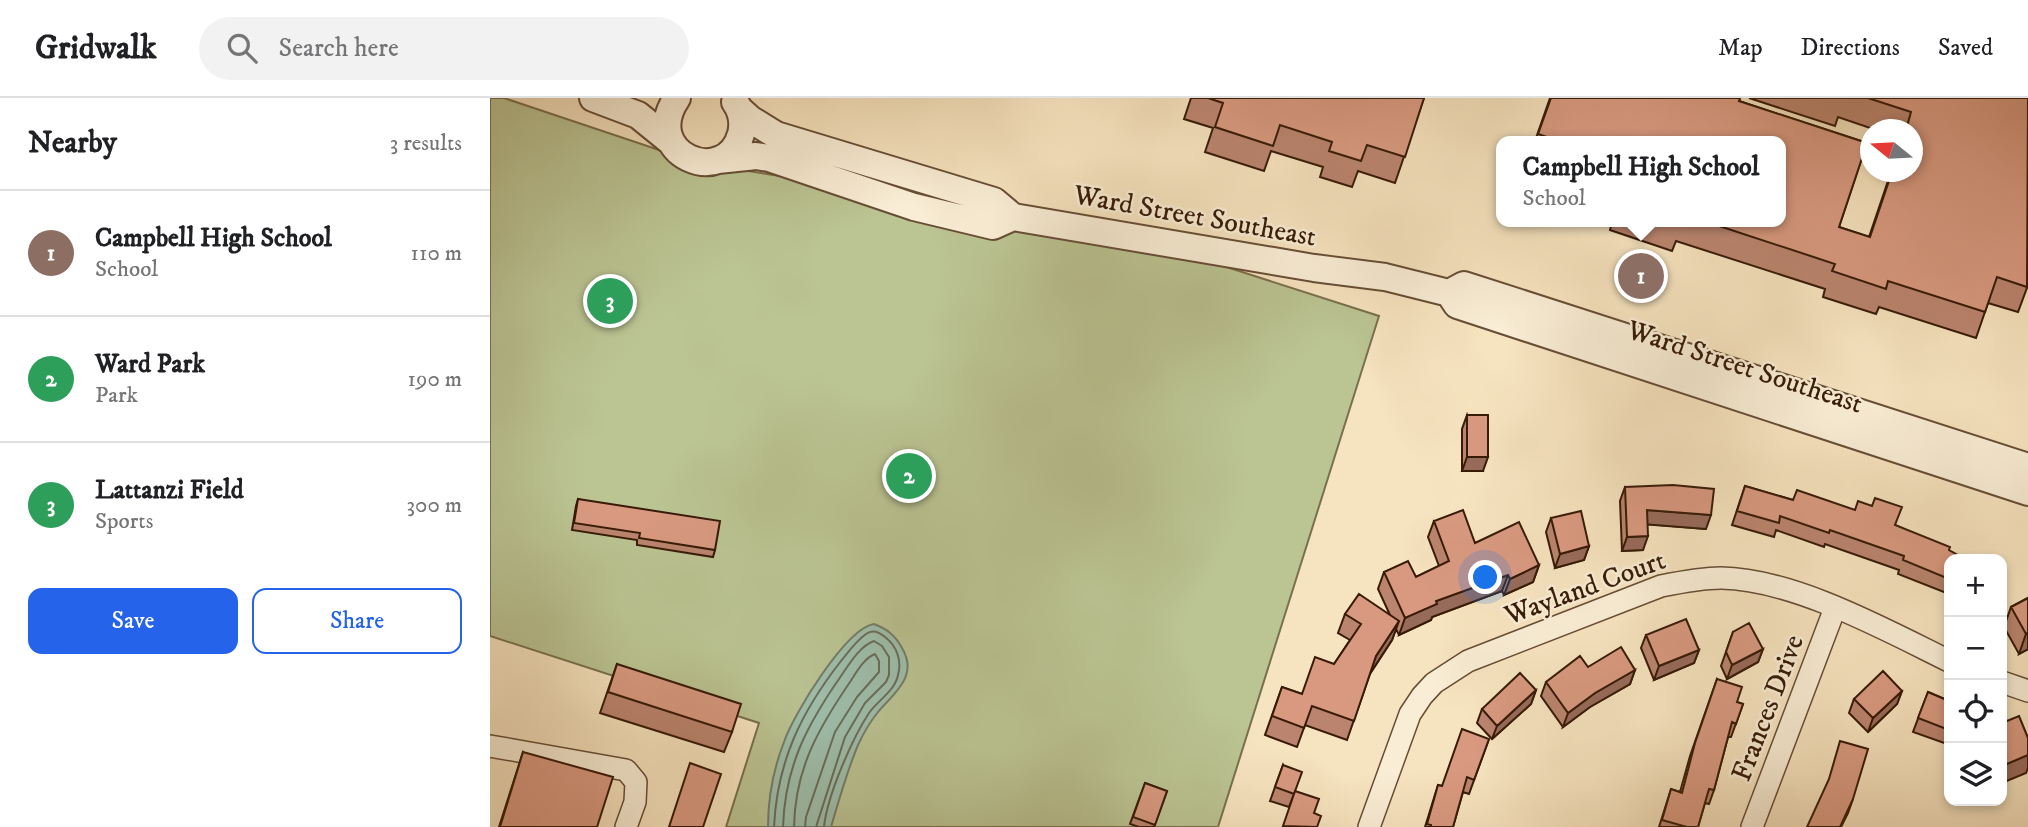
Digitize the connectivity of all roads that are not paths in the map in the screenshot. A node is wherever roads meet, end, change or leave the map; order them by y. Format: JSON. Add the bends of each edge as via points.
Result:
{"nodes":[{"id":1,"x":593,"y":98,"type":"edge"},
{"id":2,"x":677,"y":98,"type":"edge"},
{"id":3,"x":735,"y":102,"type":"edge"},
{"id":4,"x":670,"y":141,"type":"junction"},
{"id":5,"x":718,"y":160,"type":"junction"},
{"id":6,"x":1013,"y":218,"type":"junction"},
{"id":7,"x":1449,"y":293,"type":"junction"},
{"id":8,"x":2028,"y":467,"type":"edge"},
{"id":9,"x":2028,"y":492,"type":"edge"},
{"id":10,"x":1836,"y":608,"type":"junction"},
{"id":11,"x":1944,"y":658,"type":"edge"},
{"id":12,"x":2007,"y":684,"type":"edge"},
{"id":13,"x":2028,"y":691,"type":"edge"},
{"id":14,"x":490,"y":746,"type":"edge"},
{"id":15,"x":626,"y":827,"type":"edge"},
{"id":16,"x":1369,"y":827,"type":"edge"},
{"id":17,"x":1752,"y":827,"type":"edge"}],
"edges":[{"from":1,"to":4,"type":"street","name":"Ward Street Southeast","via":[[638,115]]},
{"from":2,"to":4,"type":"street","via":[[668,111]]},
{"from":3,"to":5,"type":"street","name":"Ward Street Southeast","via":[[743,126],[739,142]]},
{"from":3,"to":6,"type":"street","name":"Ward Street Southeast","via":[[776,135],[994,201]]},
{"from":4,"to":5,"type":"street","name":"Ward Street Southeast","via":[[690,160]]},
{"from":5,"to":6,"type":"street","name":"Ward Street Southeast","via":[[769,158],[914,207],[993,226]]},
{"from":6,"to":7,"type":"street","name":"Ward Street Southeast","via":[[1385,277]]},
{"from":7,"to":8,"type":"street","name":"Ward Street Southeast","via":[[1464,285]]},
{"from":7,"to":9,"type":"street","name":"Ward Street Southeast","via":[[1457,305]]},
{"from":10,"to":11,"type":"street","name":"Wayland Court"},
{"from":10,"to":16,"type":"street","name":"Wayland Court","via":[[1754,582],[1690,580],[1661,586],[1468,661],[1434,683],[1410,714]]},
{"from":10,"to":17,"type":"street","name":"Frances Drive"},
{"from":12,"to":13,"type":"street"},
{"from":14,"to":15,"type":"street","via":[[626,770],[636,782]]}]}
